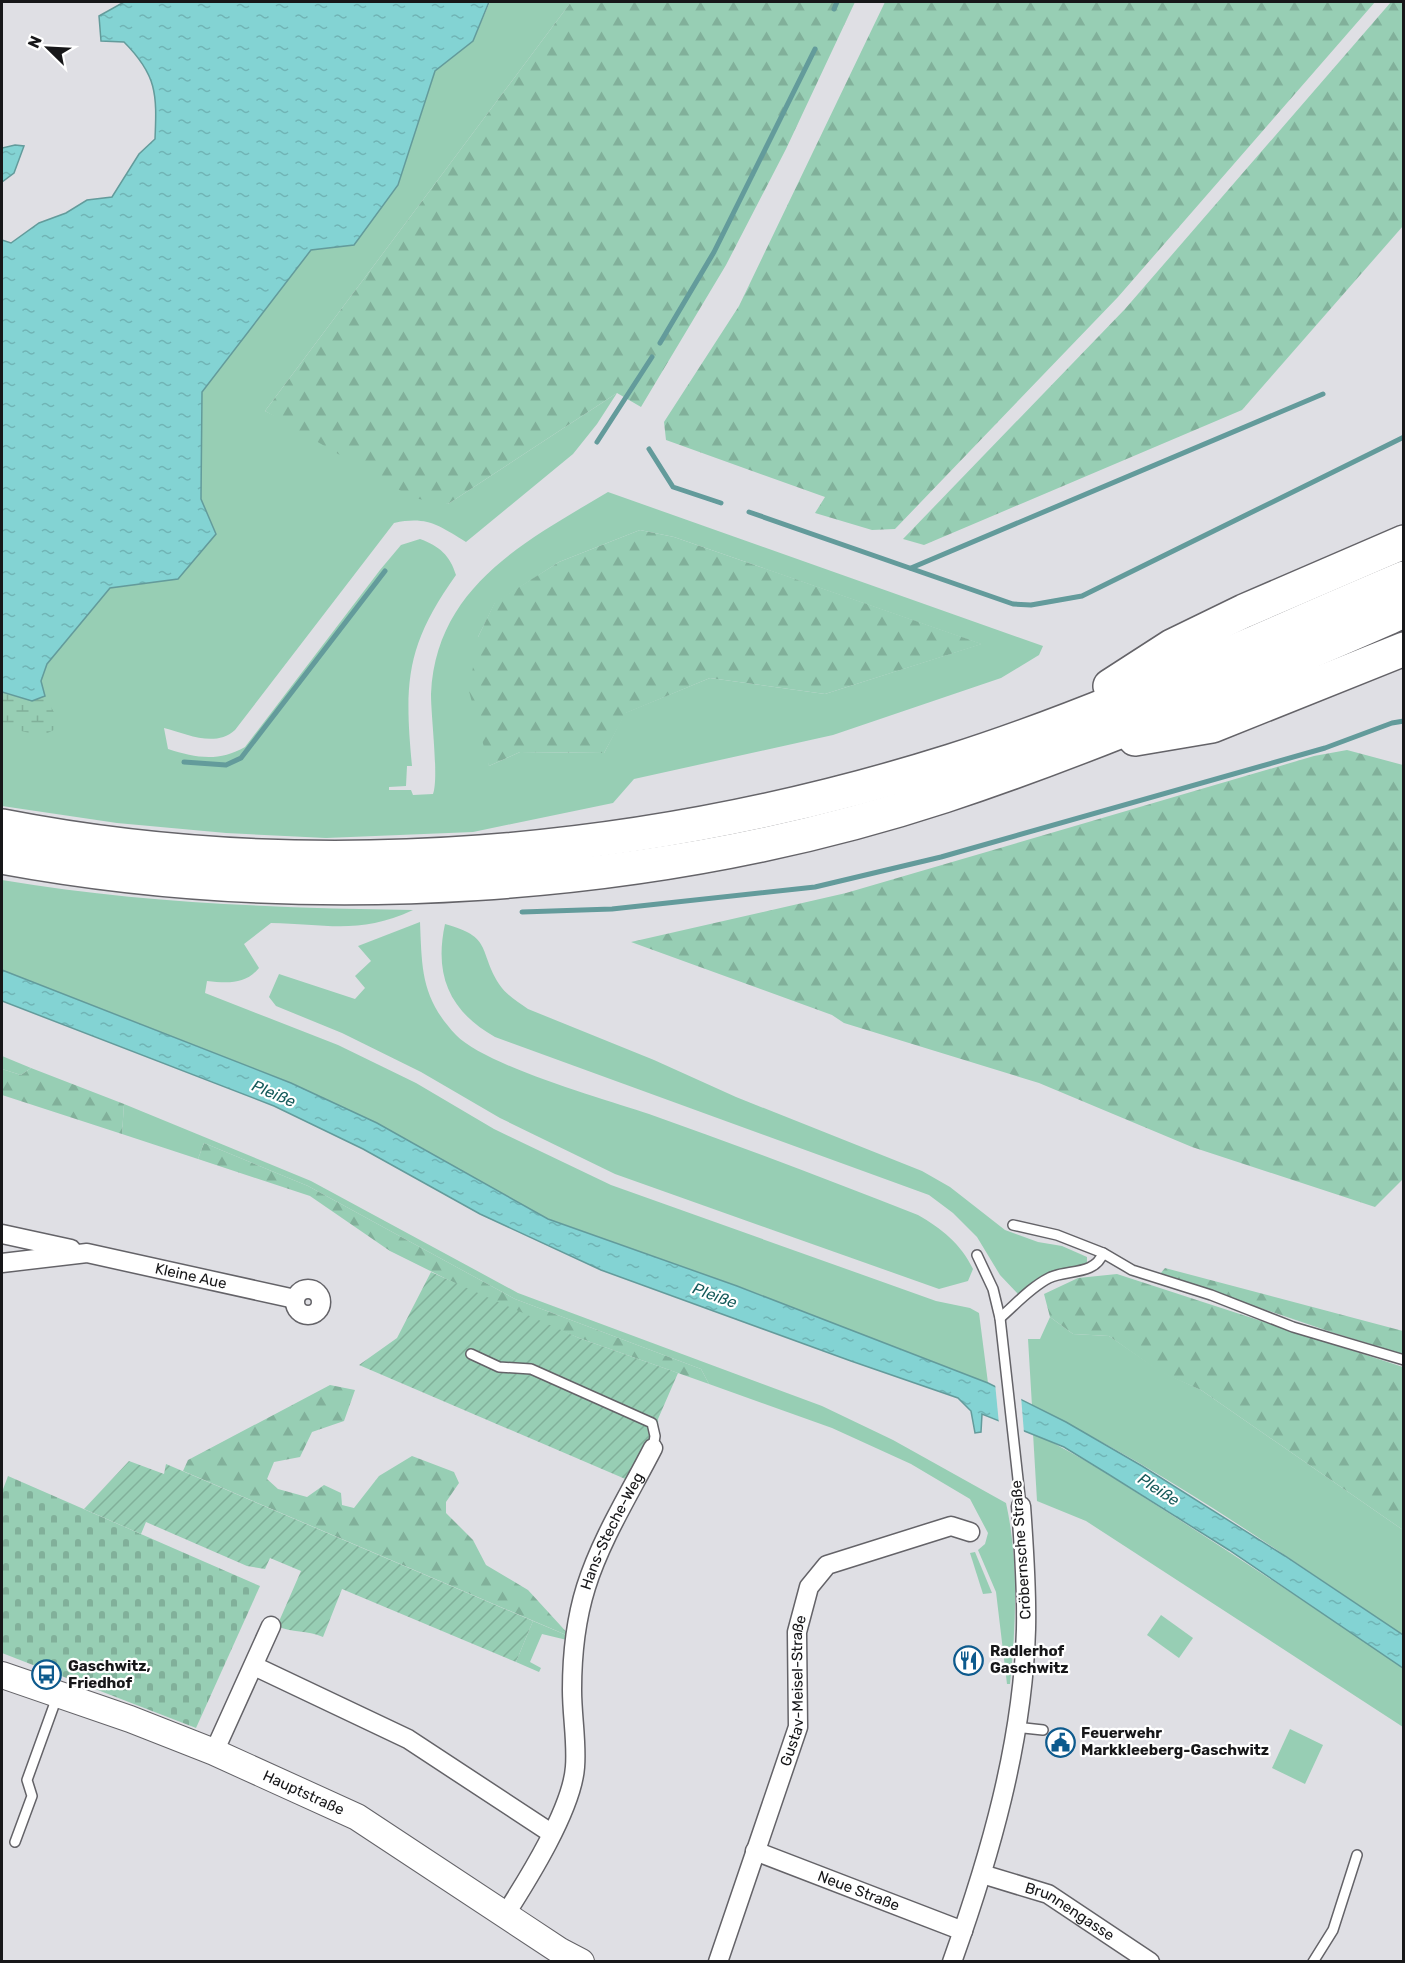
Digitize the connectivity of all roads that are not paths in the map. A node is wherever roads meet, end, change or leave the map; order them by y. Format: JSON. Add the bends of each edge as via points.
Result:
{"nodes":[{"id":1,"x":1404,"y":542,"type":"edge"},
{"id":2,"x":1404,"y":578,"type":"edge"},
{"id":3,"x":1404,"y":611,"type":"edge"},
{"id":4,"x":1404,"y":649,"type":"edge"},
{"id":5,"x":1042,"y":729,"type":"junction"},
{"id":6,"x":1071,"y":751,"type":"junction"},
{"id":7,"x":2,"y":826,"type":"edge"},
{"id":8,"x":2,"y":857,"type":"edge"},
{"id":9,"x":1013,"y":1225,"type":"dead end"},
{"id":10,"x":2,"y":1234,"type":"edge"},
{"id":11,"x":87,"y":1252,"type":"junction"},
{"id":12,"x":1103,"y":1253,"type":"junction"},
{"id":13,"x":977,"y":1255,"type":"dead end"},
{"id":14,"x":2,"y":1263,"type":"edge"},
{"id":15,"x":295,"y":1299,"type":"dead end"},
{"id":16,"x":1000,"y":1318,"type":"junction"},
{"id":17,"x":471,"y":1354,"type":"dead end"},
{"id":18,"x":1404,"y":1360,"type":"edge"},
{"id":19,"x":652,"y":1448,"type":"joint"},
{"id":20,"x":1021,"y":1506,"type":"joint"},
{"id":21,"x":970,"y":1532,"type":"dead end"},
{"id":22,"x":271,"y":1626,"type":"dead end"},
{"id":23,"x":254,"y":1666,"type":"junction"},
{"id":24,"x":2,"y":1675,"type":"edge"},
{"id":25,"x":58,"y":1694,"type":"junction"},
{"id":26,"x":1015,"y":1727,"type":"junction"},
{"id":27,"x":1043,"y":1730,"type":"dead end"},
{"id":28,"x":214,"y":1752,"type":"junction"},
{"id":29,"x":551,"y":1833,"type":"junction"},
{"id":30,"x":15,"y":1842,"type":"dead end"},
{"id":31,"x":755,"y":1851,"type":"junction"},
{"id":32,"x":1358,"y":1855,"type":"dead end"},
{"id":33,"x":982,"y":1874,"type":"junction"},
{"id":34,"x":505,"y":1915,"type":"junction"},
{"id":35,"x":963,"y":1930,"type":"junction"},
{"id":36,"x":582,"y":1962,"type":"edge"},
{"id":37,"x":718,"y":1962,"type":"edge"},
{"id":38,"x":952,"y":1962,"type":"edge"},
{"id":39,"x":1150,"y":1962,"type":"edge"},
{"id":40,"x":1313,"y":1962,"type":"edge"}],
"edges":[{"from":1,"to":5,"type":"highway","via":[[1316,578],[1172,646]]},
{"from":2,"to":5,"type":"highway"},
{"from":3,"to":6,"type":"highway"},
{"from":4,"to":6,"type":"highway","via":[[1212,726]]},
{"from":5,"to":7,"type":"highway","via":[[954,760],[786,807],[652,832],[508,851],[348,856],[246,854],[143,846]]},
{"from":6,"to":8,"type":"highway","via":[[859,820],[721,852],[603,872],[345,888],[174,879]]},
{"from":9,"to":12,"type":"lane","via":[[1057,1235]]},
{"from":10,"to":11,"type":"street","name":"Kleine Aue"},
{"from":11,"to":14,"type":"street","name":"Kleine Aue"},
{"from":11,"to":15,"type":"street","name":"Kleine Aue"},
{"from":12,"to":16,"type":"lane","via":[[1100,1261],[1089,1268],[1049,1278]]},
{"from":12,"to":18,"type":"lane","via":[[1132,1270],[1293,1327]]},
{"from":13,"to":16,"type":"lane","name":"Cröbernsche Straße","via":[[993,1288]]},
{"from":16,"to":20,"type":"lane","name":"Cröbernsche Straße"},
{"from":17,"to":19,"type":"lane","name":"Hans-Steche-Weg","via":[[499,1367],[531,1369],[652,1423]]},
{"from":19,"to":29,"type":"street","name":"Hans-Steche-Weg","via":[[586,1587],[577,1629],[572,1689],[575,1767],[567,1799]]},
{"from":20,"to":26,"type":"street","name":"Cröbernsche Straße","via":[[1026,1631]]},
{"from":21,"to":31,"type":"street","name":"Gustav-Meisel-Straße","via":[[951,1526],[827,1564],[809,1587],[797,1632],[798,1727]]},
{"from":22,"to":23,"type":"street"},
{"from":23,"to":28,"type":"street"},
{"from":23,"to":29,"type":"street","via":[[408,1739]]},
{"from":24,"to":25,"type":"main road","name":"Hauptstraße"},
{"from":25,"to":28,"type":"main road","name":"Hauptstraße"},
{"from":25,"to":30,"type":"lane","via":[[27,1780],[32,1796]]},
{"from":26,"to":27,"type":"lane"},
{"from":26,"to":33,"type":"street","name":"Cröbernsche Straße"},
{"from":28,"to":34,"type":"main road","name":"Hauptstraße","via":[[357,1817]]},
{"from":29,"to":34,"type":"street","name":"Hans-Steche-Weg"},
{"from":31,"to":35,"type":"street","name":"Neue Straße"},
{"from":31,"to":37,"type":"street","name":"Gustav-Meisel-Straße"},
{"from":32,"to":40,"type":"lane","via":[[1333,1930]]},
{"from":33,"to":35,"type":"street","name":"Cröbernsche Straße"},
{"from":33,"to":39,"type":"street","name":"Brunnengasse","via":[[1048,1894]]},
{"from":34,"to":36,"type":"main road","name":"Hauptstraße"},
{"from":35,"to":38,"type":"street","name":"Cröbernsche Straße"}]}
